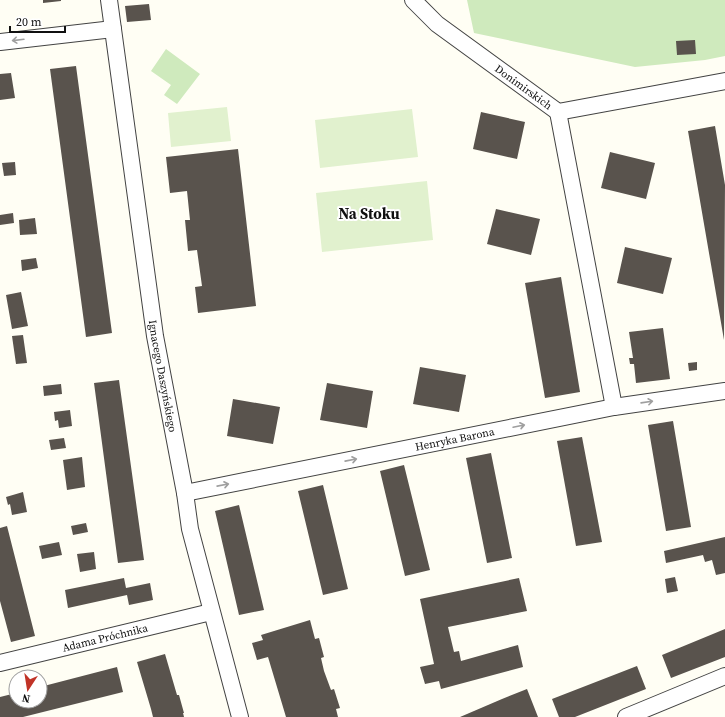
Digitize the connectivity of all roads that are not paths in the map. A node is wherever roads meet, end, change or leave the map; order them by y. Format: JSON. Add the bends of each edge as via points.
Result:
{"nodes":[{"id":1,"x":109,"y":0,"type":"edge"},
{"id":2,"x":413,"y":0,"type":"edge"},
{"id":3,"x":113,"y":29,"type":"junction"},
{"id":4,"x":0,"y":42,"type":"edge"},
{"id":5,"x":725,"y":81,"type":"edge"},
{"id":6,"x":558,"y":112,"type":"junction"},
{"id":7,"x":725,"y":391,"type":"edge"},
{"id":8,"x":614,"y":407,"type":"junction"},
{"id":9,"x":185,"y":493,"type":"junction"},
{"id":10,"x":211,"y":612,"type":"junction"},
{"id":11,"x":0,"y":663,"type":"edge"},
{"id":12,"x":725,"y":676,"type":"edge"},
{"id":13,"x":240,"y":717,"type":"edge"},
{"id":14,"x":626,"y":717,"type":"edge"}],
"edges":[{"from":1,"to":3,"type":"street"},
{"from":2,"to":6,"type":"street","name":"Donimirskich","via":[[437,24]]},
{"from":3,"to":4,"type":"street","one_way":true},
{"from":3,"to":9,"type":"street","name":"Ignacego Daszyńskiego","via":[[155,336]]},
{"from":5,"to":6,"type":"street","name":"Donimirskich"},
{"from":6,"to":8,"type":"street"},
{"from":8,"to":7,"type":"street","name":"Henryka Barona","one_way":true},
{"from":9,"to":8,"type":"street","name":"Henryka Barona","one_way":true},
{"from":9,"to":10,"type":"street","name":"Ignacego Daszyńskiego","via":[[190,530]]},
{"from":10,"to":11,"type":"street","name":"Adama Próchnika"},
{"from":10,"to":13,"type":"street","name":"Ignacego Daszyńskiego"},
{"from":12,"to":14,"type":"street"}]}
